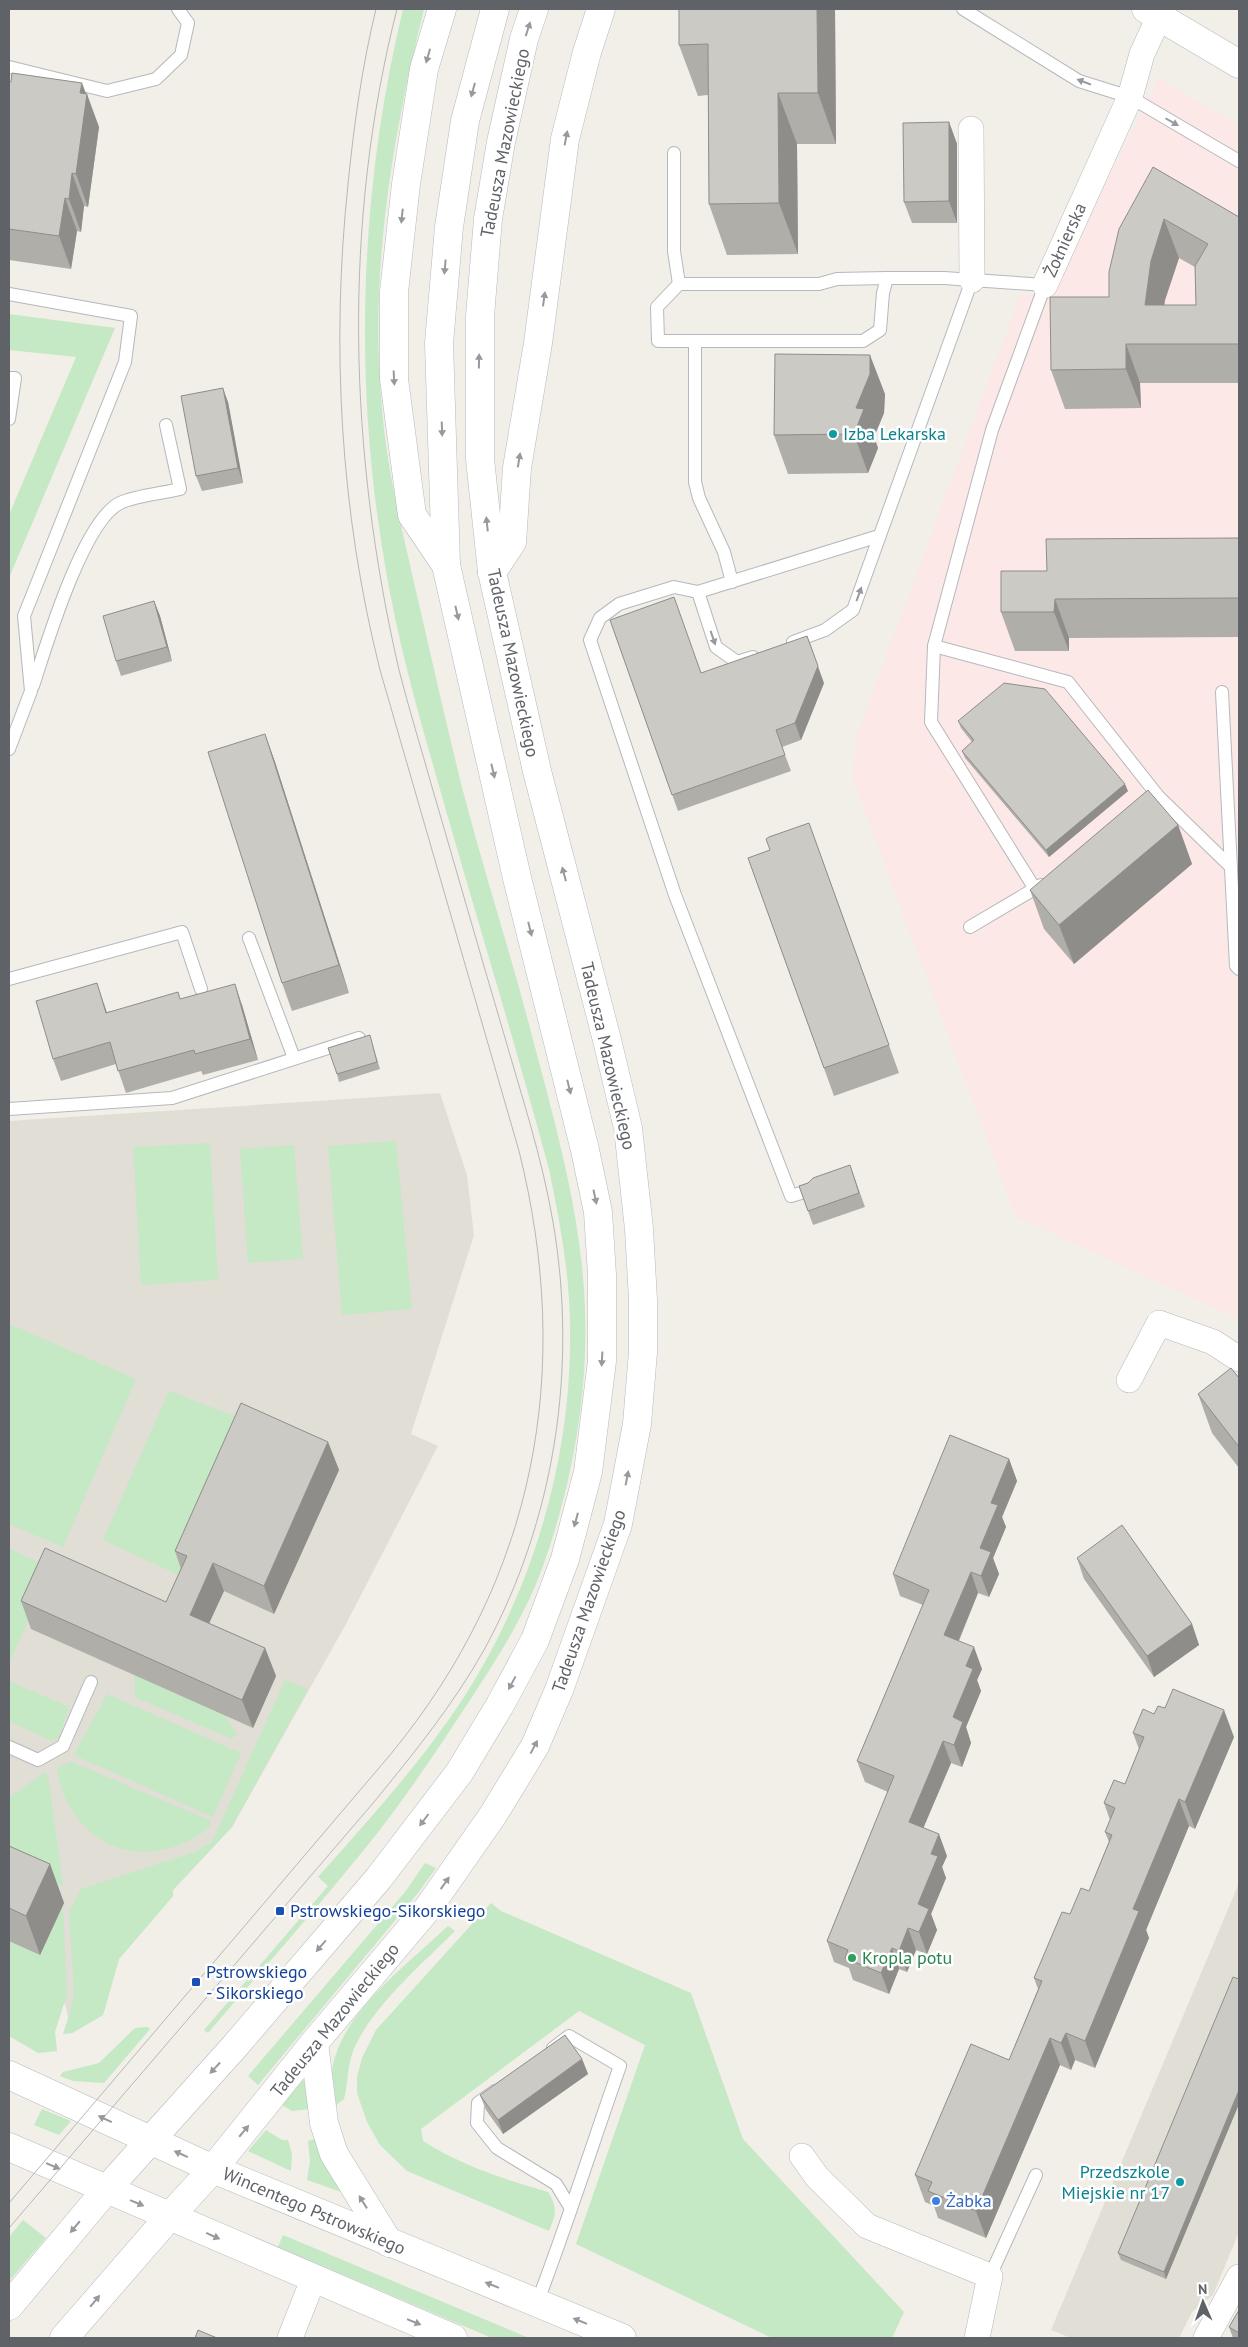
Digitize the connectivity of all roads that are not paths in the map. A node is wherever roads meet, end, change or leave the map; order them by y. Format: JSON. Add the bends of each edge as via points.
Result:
{"nodes":[{"id":1,"x":178,"y":9,"type":"edge"},
{"id":2,"x":442,"y":9,"type":"edge"},
{"id":3,"x":495,"y":9,"type":"edge"},
{"id":4,"x":534,"y":9,"type":"edge"},
{"id":5,"x":601,"y":9,"type":"edge"},
{"id":6,"x":962,"y":9,"type":"edge"},
{"id":7,"x":1163,"y":15,"type":"edge"},
{"id":8,"x":1239,"y":64,"type":"edge"},
{"id":9,"x":9,"y":67,"type":"edge"},
{"id":10,"x":1130,"y":97,"type":"junction"},
{"id":11,"x":971,"y":129,"type":"dead end"},
{"id":12,"x":674,"y":153,"type":"dead end"},
{"id":13,"x":1239,"y":161,"type":"edge"},
{"id":14,"x":887,"y":278,"type":"junction"},
{"id":15,"x":972,"y":280,"type":"junction"},
{"id":16,"x":679,"y":284,"type":"junction"},
{"id":17,"x":1045,"y":285,"type":"junction"},
{"id":18,"x":9,"y":294,"type":"edge"},
{"id":19,"x":695,"y":341,"type":"junction"},
{"id":20,"x":9,"y":378,"type":"edge"},
{"id":21,"x":9,"y":419,"type":"edge"},
{"id":22,"x":166,"y":425,"type":"dead end"},
{"id":23,"x":879,"y":536,"type":"junction"},
{"id":24,"x":446,"y":565,"type":"junction"},
{"id":25,"x":492,"y":572,"type":"junction"},
{"id":26,"x":732,"y":582,"type":"junction"},
{"id":27,"x":698,"y":592,"type":"junction"},
{"id":28,"x":785,"y":646,"type":"edge"},
{"id":29,"x":934,"y":646,"type":"junction"},
{"id":30,"x":769,"y":651,"type":"edge"},
{"id":31,"x":31,"y":691,"type":"junction"},
{"id":32,"x":1222,"y":692,"type":"dead end"},
{"id":33,"x":9,"y":749,"type":"edge"},
{"id":34,"x":1158,"y":796,"type":"junction"},
{"id":35,"x":1135,"y":814,"type":"edge"},
{"id":36,"x":1231,"y":867,"type":"junction"},
{"id":37,"x":1051,"y":878,"type":"edge"},
{"id":38,"x":1035,"y":890,"type":"junction"},
{"id":39,"x":970,"y":927,"type":"dead end"},
{"id":40,"x":249,"y":938,"type":"dead end"},
{"id":41,"x":1239,"y":969,"type":"edge"},
{"id":42,"x":9,"y":979,"type":"edge"},
{"id":43,"x":201,"y":989,"type":"dead end"},
{"id":44,"x":359,"y":1038,"type":"edge"},
{"id":45,"x":294,"y":1058,"type":"junction"},
{"id":46,"x":9,"y":1108,"type":"edge"},
{"id":47,"x":812,"y":1190,"type":"edge"},
{"id":48,"x":1239,"y":1359,"type":"edge"},
{"id":49,"x":1129,"y":1380,"type":"dead end"},
{"id":50,"x":91,"y":1682,"type":"dead end"},
{"id":51,"x":9,"y":1747,"type":"edge"},
{"id":52,"x":314,"y":2043,"type":"junction"},
{"id":53,"x":546,"y":2053,"type":"edge"},
{"id":54,"x":9,"y":2075,"type":"edge"},
{"id":55,"x":509,"y":2081,"type":"edge"},
{"id":56,"x":149,"y":2140,"type":"junction"},
{"id":57,"x":9,"y":2147,"type":"edge"},
{"id":58,"x":802,"y":2156,"type":"dead end"},
{"id":59,"x":213,"y":2169,"type":"junction"},
{"id":60,"x":1036,"y":2175,"type":"dead end"},
{"id":61,"x":106,"y":2190,"type":"junction"},
{"id":62,"x":570,"y":2206,"type":"junction"},
{"id":63,"x":169,"y":2217,"type":"junction"},
{"id":64,"x":389,"y":2243,"type":"junction"},
{"id":65,"x":990,"y":2276,"type":"junction"},
{"id":66,"x":1239,"y":2277,"type":"edge"},
{"id":67,"x":313,"y":2280,"type":"junction"},
{"id":68,"x":537,"y":2304,"type":"junction"},
{"id":69,"x":9,"y":2306,"type":"edge"},
{"id":70,"x":64,"y":2338,"type":"edge"},
{"id":71,"x":290,"y":2338,"type":"edge"},
{"id":72,"x":453,"y":2338,"type":"edge"},
{"id":73,"x":622,"y":2338,"type":"edge"},
{"id":74,"x":977,"y":2338,"type":"edge"},
{"id":75,"x":1206,"y":2338,"type":"edge"}],
"edges":[{"from":1,"to":9,"type":"lane","via":[[188,22],[181,56],[156,78],[107,91]]},
{"from":2,"to":24,"type":"street","one_way":true,"via":[[424,69],[406,184],[394,292],[394,379],[412,515]]},
{"from":3,"to":24,"type":"street","name":"Tadeusza Mazowieckiego","one_way":true,"via":[[465,121],[449,227],[439,343]]},
{"from":25,"to":4,"type":"street","name":"Tadeusza Mazowieckiego","one_way":true,"via":[[480,459],[480,316],[488,220],[501,142]]},
{"from":25,"to":5,"type":"street","one_way":true,"via":[[512,542],[517,468],[566,139]]},
{"from":10,"to":6,"type":"lane","one_way":true,"via":[[1079,81]]},
{"from":7,"to":8,"type":"street","name":"Żołnierska"},
{"from":7,"to":10,"type":"street","name":"Żołnierska","via":[[1142,54]]},
{"from":10,"to":13,"type":"lane","one_way":true},
{"from":10,"to":17,"type":"street","name":"Żołnierska"},
{"from":11,"to":15,"type":"street"},
{"from":12,"to":16,"type":"lane","via":[[674,252]]},
{"from":14,"to":15,"type":"lane","name":"Żołnierska"},
{"from":14,"to":16,"type":"lane","name":"Żołnierska","via":[[837,279],[819,284]]},
{"from":14,"to":19,"type":"lane","via":[[880,330],[863,341]]},
{"from":15,"to":17,"type":"lane","name":"Żołnierska"},
{"from":15,"to":23,"type":"lane"},
{"from":16,"to":19,"type":"lane","via":[[658,307],[658,341]]},
{"from":17,"to":29,"type":"lane","via":[[992,430]]},
{"from":18,"to":31,"type":"lane","via":[[131,316],[124,362],[24,616]]},
{"from":19,"to":26,"type":"lane","via":[[695,482],[724,552]]},
{"from":20,"to":21,"type":"lane","via":[[15,378]]},
{"from":22,"to":31,"type":"lane","via":[[180,489],[120,503],[97,526],[59,606]]},
{"from":23,"to":26,"type":"lane"},
{"from":28,"to":23,"type":"lane","one_way":true,"via":[[825,630],[853,610]]},
{"from":24,"to":56,"type":"street","name":"Tadeusza Mazowieckiego","one_way":true,"via":[[598,1212],[602,1361],[588,1472],[566,1559],[535,1640],[460,1773],[378,1879],[235,2046]]},
{"from":52,"to":25,"type":"street","name":"Tadeusza Mazowieckiego","one_way":true,"via":[[428,1908],[493,1815],[535,1746],[559,1690],[618,1524],[637,1424],[643,1352],[643,1300],[640,1229],[628,1128],[537,771]]},
{"from":26,"to":27,"type":"lane"},
{"from":27,"to":30,"type":"lane","one_way":true,"via":[[716,647],[737,662]]},
{"from":27,"to":47,"type":"lane","via":[[674,587],[619,604],[600,618],[590,640],[675,895],[791,1196]]},
{"from":29,"to":34,"type":"lane","via":[[1068,682]]},
{"from":29,"to":38,"type":"lane","via":[[931,722]]},
{"from":31,"to":33,"type":"lane"},
{"from":32,"to":36,"type":"lane"},
{"from":34,"to":35,"type":"lane"},
{"from":34,"to":36,"type":"lane"},
{"from":36,"to":41,"type":"lane","via":[[1236,966]]},
{"from":37,"to":38,"type":"lane"},
{"from":38,"to":39,"type":"lane"},
{"from":40,"to":45,"type":"lane"},
{"from":42,"to":43,"type":"lane","via":[[182,932]]},
{"from":44,"to":45,"type":"lane"},
{"from":45,"to":46,"type":"lane","via":[[172,1098]]},
{"from":48,"to":49,"type":"street","via":[[1212,1342],[1159,1323]]},
{"from":50,"to":51,"type":"lane","via":[[63,1746],[38,1760]]},
{"from":59,"to":52,"type":"street","name":"Tadeusza Mazowieckiego","one_way":true},
{"from":64,"to":52,"type":"street","one_way":true,"via":[[334,2154],[324,2123]]},
{"from":53,"to":62,"type":"lane","via":[[569,2036],[620,2066]]},
{"from":56,"to":54,"type":"street","name":"Wincentego Pstrowskiego","one_way":true},
{"from":55,"to":62,"type":"lane","via":[[478,2103],[477,2123],[497,2148],[556,2184]]},
{"from":59,"to":56,"type":"street","name":"Wincentego Pstrowskiego","one_way":true},
{"from":56,"to":61,"type":"street","name":"Tadeusza Mazowieckiego"},
{"from":57,"to":61,"type":"street","one_way":true},
{"from":58,"to":65,"type":"street","via":[[816,2177],[867,2226]]},
{"from":59,"to":63,"type":"street","name":"Tadeusza Mazowieckiego"},
{"from":59,"to":64,"type":"street","name":"Wincentego Pstrowskiego"},
{"from":60,"to":65,"type":"lane"},
{"from":61,"to":63,"type":"street","one_way":true},
{"from":61,"to":69,"type":"street","name":"Tadeusza Mazowieckiego","one_way":true},
{"from":62,"to":68,"type":"lane","via":[[560,2244]]},
{"from":63,"to":67,"type":"street","one_way":true},
{"from":70,"to":63,"type":"street","name":"Tadeusza Mazowieckiego","one_way":true},
{"from":68,"to":64,"type":"street","name":"Wincentego Pstrowskiego","one_way":true},
{"from":65,"to":74,"type":"street"},
{"from":66,"to":75,"type":"street"},
{"from":67,"to":71,"type":"street"},
{"from":67,"to":72,"type":"street","one_way":true},
{"from":73,"to":68,"type":"street","name":"Wincentego Pstrowskiego","one_way":true}]}
